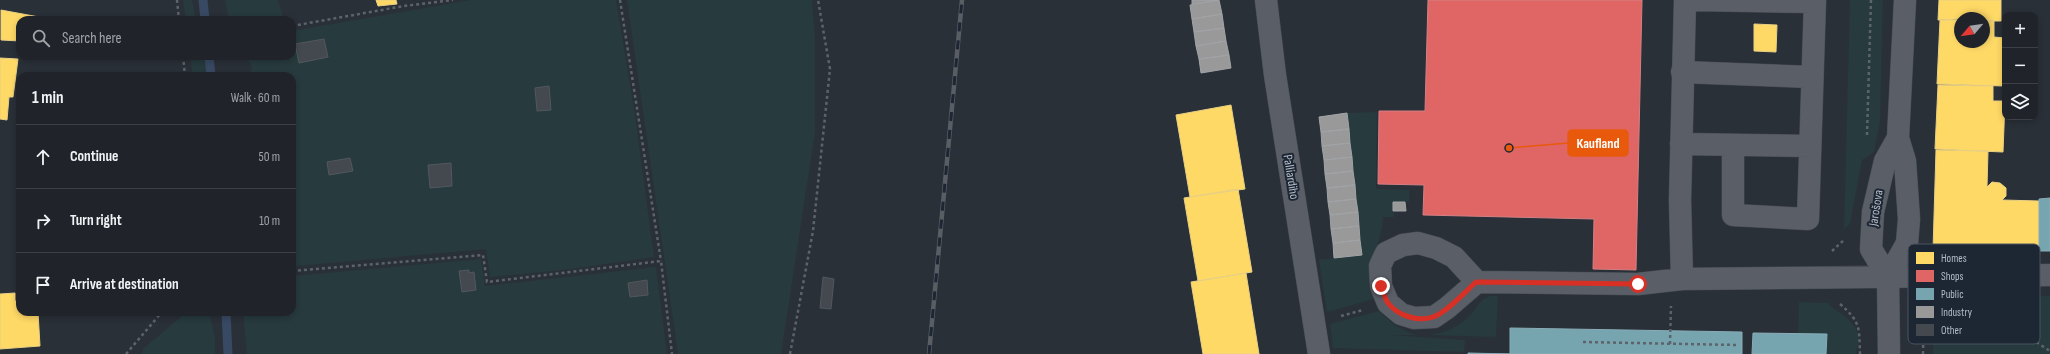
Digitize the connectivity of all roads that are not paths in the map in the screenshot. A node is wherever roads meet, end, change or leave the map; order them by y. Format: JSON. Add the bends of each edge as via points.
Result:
{"nodes":[{"id":1,"x":1266,"y":0,"type":"edge"},
{"id":2,"x":1685,"y":0,"type":"edge"},
{"id":3,"x":1695,"y":0,"type":"edge"},
{"id":4,"x":1905,"y":0,"type":"edge"},
{"id":5,"x":1815,"y":1,"type":"edge"},
{"id":6,"x":1682,"y":72,"type":"junction"},
{"id":7,"x":1812,"y":76,"type":"junction"},
{"id":8,"x":1898,"y":138,"type":"junction"},
{"id":9,"x":1681,"y":144,"type":"junction"},
{"id":10,"x":1733,"y":145,"type":"junction"},
{"id":11,"x":1810,"y":146,"type":"junction"},
{"id":12,"x":1908,"y":276,"type":"edge"},
{"id":13,"x":1888,"y":277,"type":"junction"},
{"id":14,"x":1682,"y":279,"type":"junction"},
{"id":15,"x":1476,"y":282,"type":"junction"},
{"id":16,"x":1319,"y":354,"type":"edge"},
{"id":17,"x":1889,"y":354,"type":"edge"}],
"edges":[{"from":1,"to":16,"type":"street","name":"Palliardiho","via":[[1275,75]]},
{"from":2,"to":6,"type":"street"},
{"from":3,"to":5,"type":"street"},
{"from":4,"to":8,"type":"street","name":"Jarošova"},
{"from":5,"to":7,"type":"street"},
{"from":6,"to":7,"type":"street"},
{"from":6,"to":9,"type":"street"},
{"from":7,"to":11,"type":"street"},
{"from":8,"to":13,"type":"street","name":"Jarošova","via":[[1905,161],[1909,219],[1907,243]]},
{"from":8,"to":13,"type":"street","name":"Jarošova","via":[[1885,160],[1873,212],[1872,249]]},
{"from":9,"to":10,"type":"street"},
{"from":9,"to":14,"type":"street"},
{"from":10,"to":11,"type":"street"},
{"from":10,"to":11,"type":"street","via":[[1733,215],[1808,219]]},
{"from":12,"to":13,"type":"street"},
{"from":13,"to":14,"type":"street"},
{"from":13,"to":17,"type":"street","name":"Jarošova"},
{"from":14,"to":15,"type":"street","via":[[1638,284]]},
{"from":15,"to":15,"type":"street","via":[[1434,317],[1414,318],[1401,314],[1388,303],[1381,286],[1380,266],[1386,253],[1403,244],[1418,243],[1454,257]]}]}
